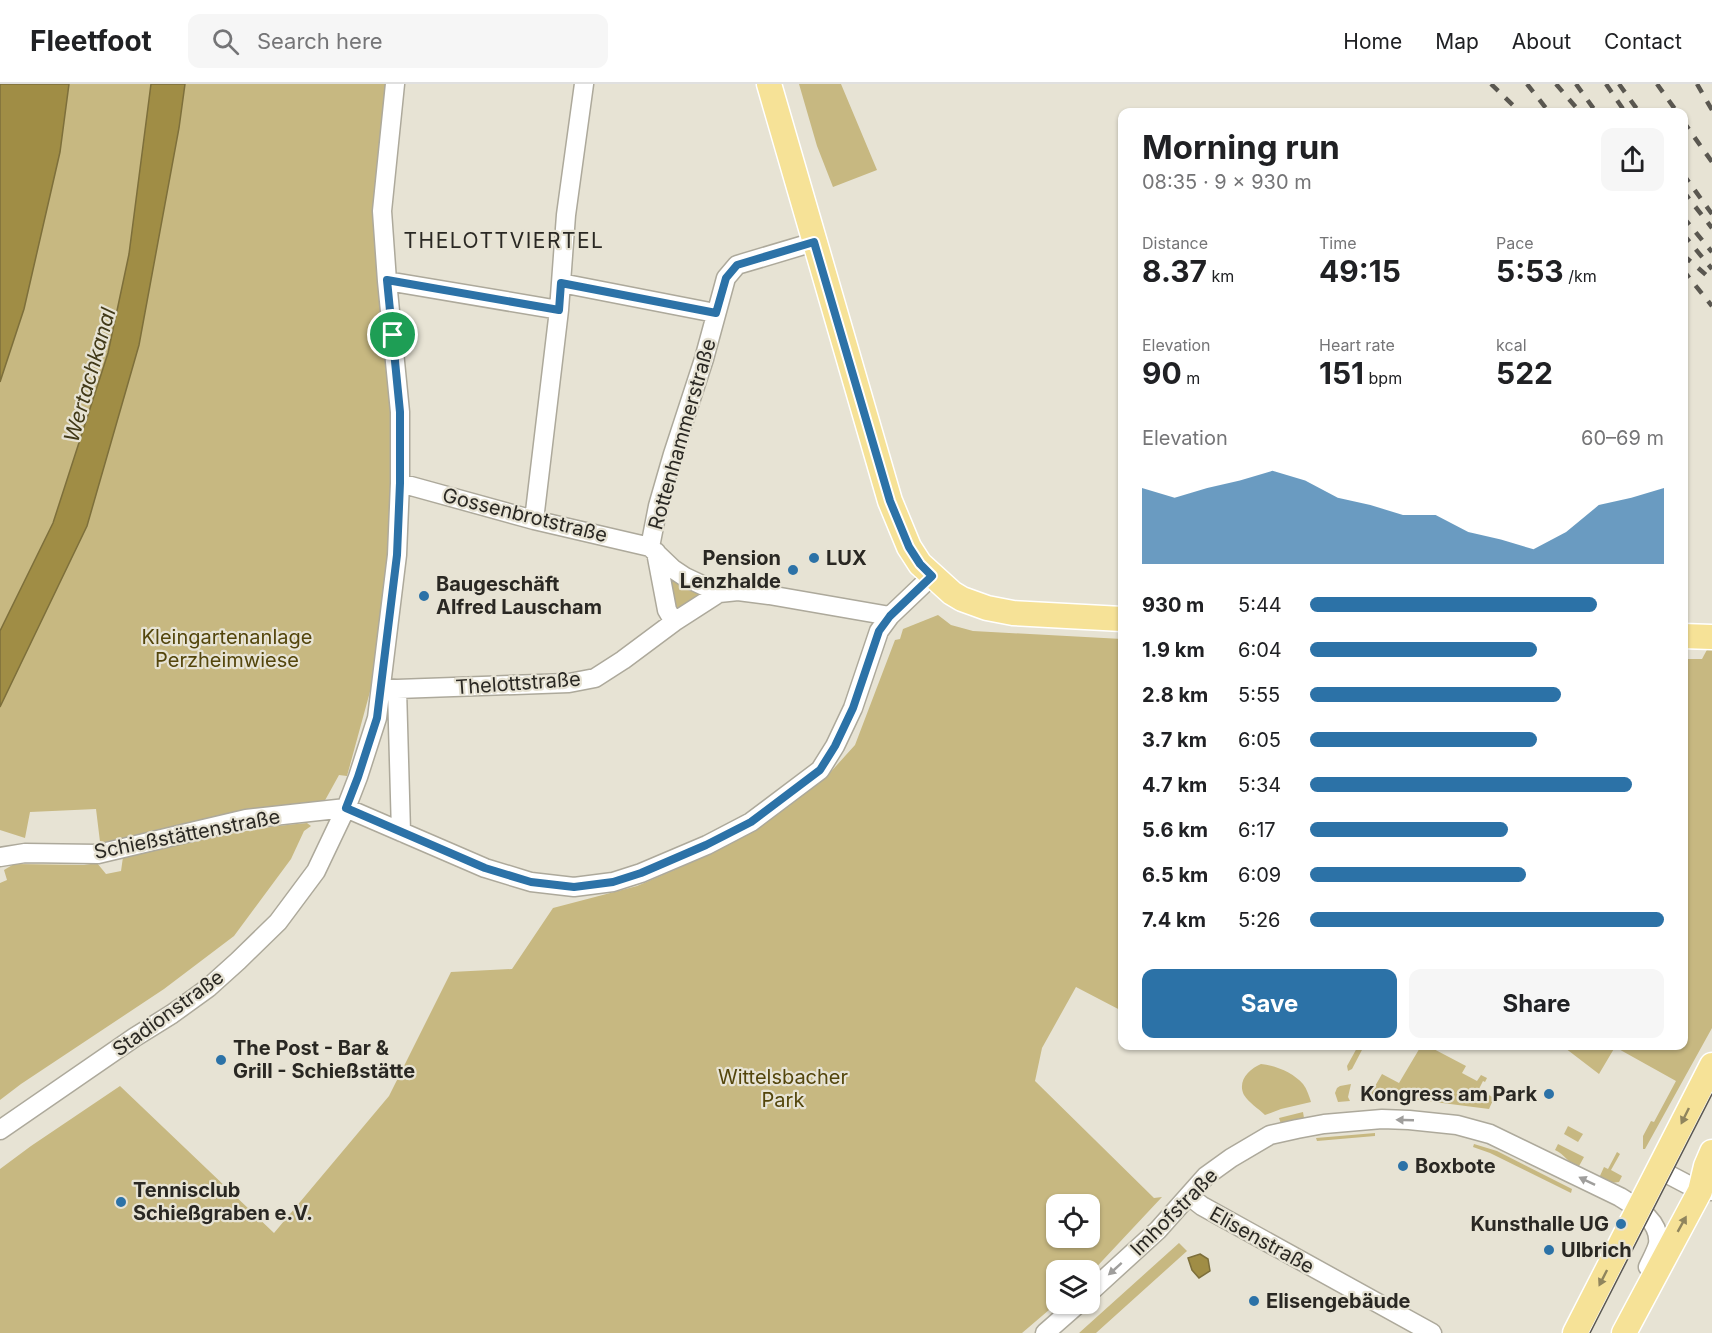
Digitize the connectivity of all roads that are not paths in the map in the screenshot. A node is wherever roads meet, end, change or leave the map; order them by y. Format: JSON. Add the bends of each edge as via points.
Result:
{"nodes":[{"id":1,"x":395,"y":84,"type":"edge"},
{"id":2,"x":584,"y":84,"type":"edge"},
{"id":3,"x":769,"y":84,"type":"edge"},
{"id":4,"x":814,"y":242,"type":"junction"},
{"id":5,"x":387,"y":280,"type":"junction"},
{"id":6,"x":561,"y":283,"type":"junction"},
{"id":7,"x":559,"y":310,"type":"junction"},
{"id":8,"x":716,"y":313,"type":"junction"},
{"id":9,"x":400,"y":483,"type":"junction"},
{"id":10,"x":534,"y":520,"type":"junction"},
{"id":11,"x":653,"y":549,"type":"junction"},
{"id":12,"x":932,"y":576,"type":"junction"},
{"id":13,"x":719,"y":593,"type":"junction"},
{"id":14,"x":890,"y":616,"type":"junction"},
{"id":15,"x":1118,"y":619,"type":"edge"},
{"id":16,"x":674,"y":622,"type":"junction"},
{"id":17,"x":1688,"y":636,"type":"edge"},
{"id":18,"x":1712,"y":637,"type":"edge"},
{"id":19,"x":389,"y":689,"type":"junction"},
{"id":20,"x":346,"y":808,"type":"junction"},
{"id":21,"x":401,"y":832,"type":"junction"},
{"id":22,"x":0,"y":857,"type":"edge"},
{"id":23,"x":1712,"y":1065,"type":"edge"},
{"id":24,"x":0,"y":1130,"type":"edge"},
{"id":25,"x":1712,"y":1152,"type":"edge"},
{"id":26,"x":1658,"y":1169,"type":"junction"},
{"id":27,"x":1712,"y":1169,"type":"edge"},
{"id":28,"x":1706,"y":1191,"type":"edge"},
{"id":29,"x":1189,"y":1196,"type":"junction"},
{"id":30,"x":1639,"y":1208,"type":"junction"},
{"id":31,"x":1100,"y":1283,"type":"edge"},
{"id":32,"x":1067,"y":1314,"type":"edge"},
{"id":33,"x":1045,"y":1333,"type":"edge"},
{"id":34,"x":1432,"y":1333,"type":"edge"},
{"id":35,"x":1575,"y":1333,"type":"edge"},
{"id":36,"x":1615,"y":1333,"type":"edge"},
{"id":37,"x":1624,"y":1333,"type":"edge"}],
"edges":[{"from":1,"to":5,"type":"street","via":[[382,211]]},
{"from":2,"to":6,"type":"street"},
{"from":3,"to":4,"type":"main road"},
{"from":4,"to":8,"type":"street","name":"Rottenhammerstraße","via":[[737,265],[726,278]]},
{"from":4,"to":12,"type":"main road","via":[[890,501],[909,547]]},
{"from":5,"to":7,"type":"street"},
{"from":5,"to":9,"type":"street","via":[[400,412]]},
{"from":6,"to":7,"type":"street"},
{"from":6,"to":8,"type":"street"},
{"from":7,"to":10,"type":"street"},
{"from":8,"to":11,"type":"street","name":"Rottenhammerstraße","via":[[658,506]]},
{"from":9,"to":10,"type":"street","name":"Gossenbrotstraße"},
{"from":9,"to":19,"type":"street"},
{"from":10,"to":11,"type":"street","name":"Gossenbrotstraße"},
{"from":11,"to":13,"type":"street","via":[[673,569]]},
{"from":11,"to":16,"type":"street","via":[[667,610]]},
{"from":12,"to":14,"type":"street","name":"Schießstättenstraße"},
{"from":12,"to":15,"type":"main road","via":[[962,599],[987,608]]},
{"from":13,"to":14,"type":"street","via":[[769,595]]},
{"from":13,"to":16,"type":"street","name":"Thelottstraße"},
{"from":14,"to":21,"type":"street","name":"Schießstättenstraße","via":[[879,631],[853,708],[820,770],[751,822],[706,845],[613,882],[574,887],[531,882],[485,868]]},
{"from":16,"to":19,"type":"street","name":"Thelottstraße","via":[[595,678],[569,683]]},
{"from":17,"to":18,"type":"main road"},
{"from":19,"to":20,"type":"street","name":"Stadionstraße"},
{"from":19,"to":21,"type":"street"},
{"from":20,"to":21,"type":"street","name":"Schießstättenstraße"},
{"from":20,"to":22,"type":"street","name":"Schießstättenstraße","via":[[246,819],[98,854],[25,853]]},
{"from":20,"to":24,"type":"street","name":"Stadionstraße","via":[[316,871],[278,922],[238,961],[172,1014]]},
{"from":23,"to":26,"type":"main road","one_way":true},
{"from":25,"to":28,"type":"main road","via":[[1706,1166]]},
{"from":26,"to":28,"type":"street"},
{"from":26,"to":30,"type":"main road"},
{"from":27,"to":28,"type":"street"},
{"from":37,"to":28,"type":"main road","one_way":true},
{"from":30,"to":29,"type":"street","name":"Imhofstraße","one_way":true,"via":[[1490,1134],[1457,1125],[1382,1119],[1324,1124],[1269,1135],[1206,1176]]},
{"from":29,"to":31,"type":"street","name":"Imhofstraße","one_way":true},
{"from":29,"to":34,"type":"street","name":"Elisenstraße"},
{"from":30,"to":35,"type":"main road","one_way":true},
{"from":30,"to":36,"type":"street","via":[[1652,1223],[1658,1244]]},
{"from":32,"to":33,"type":"street"}]}
